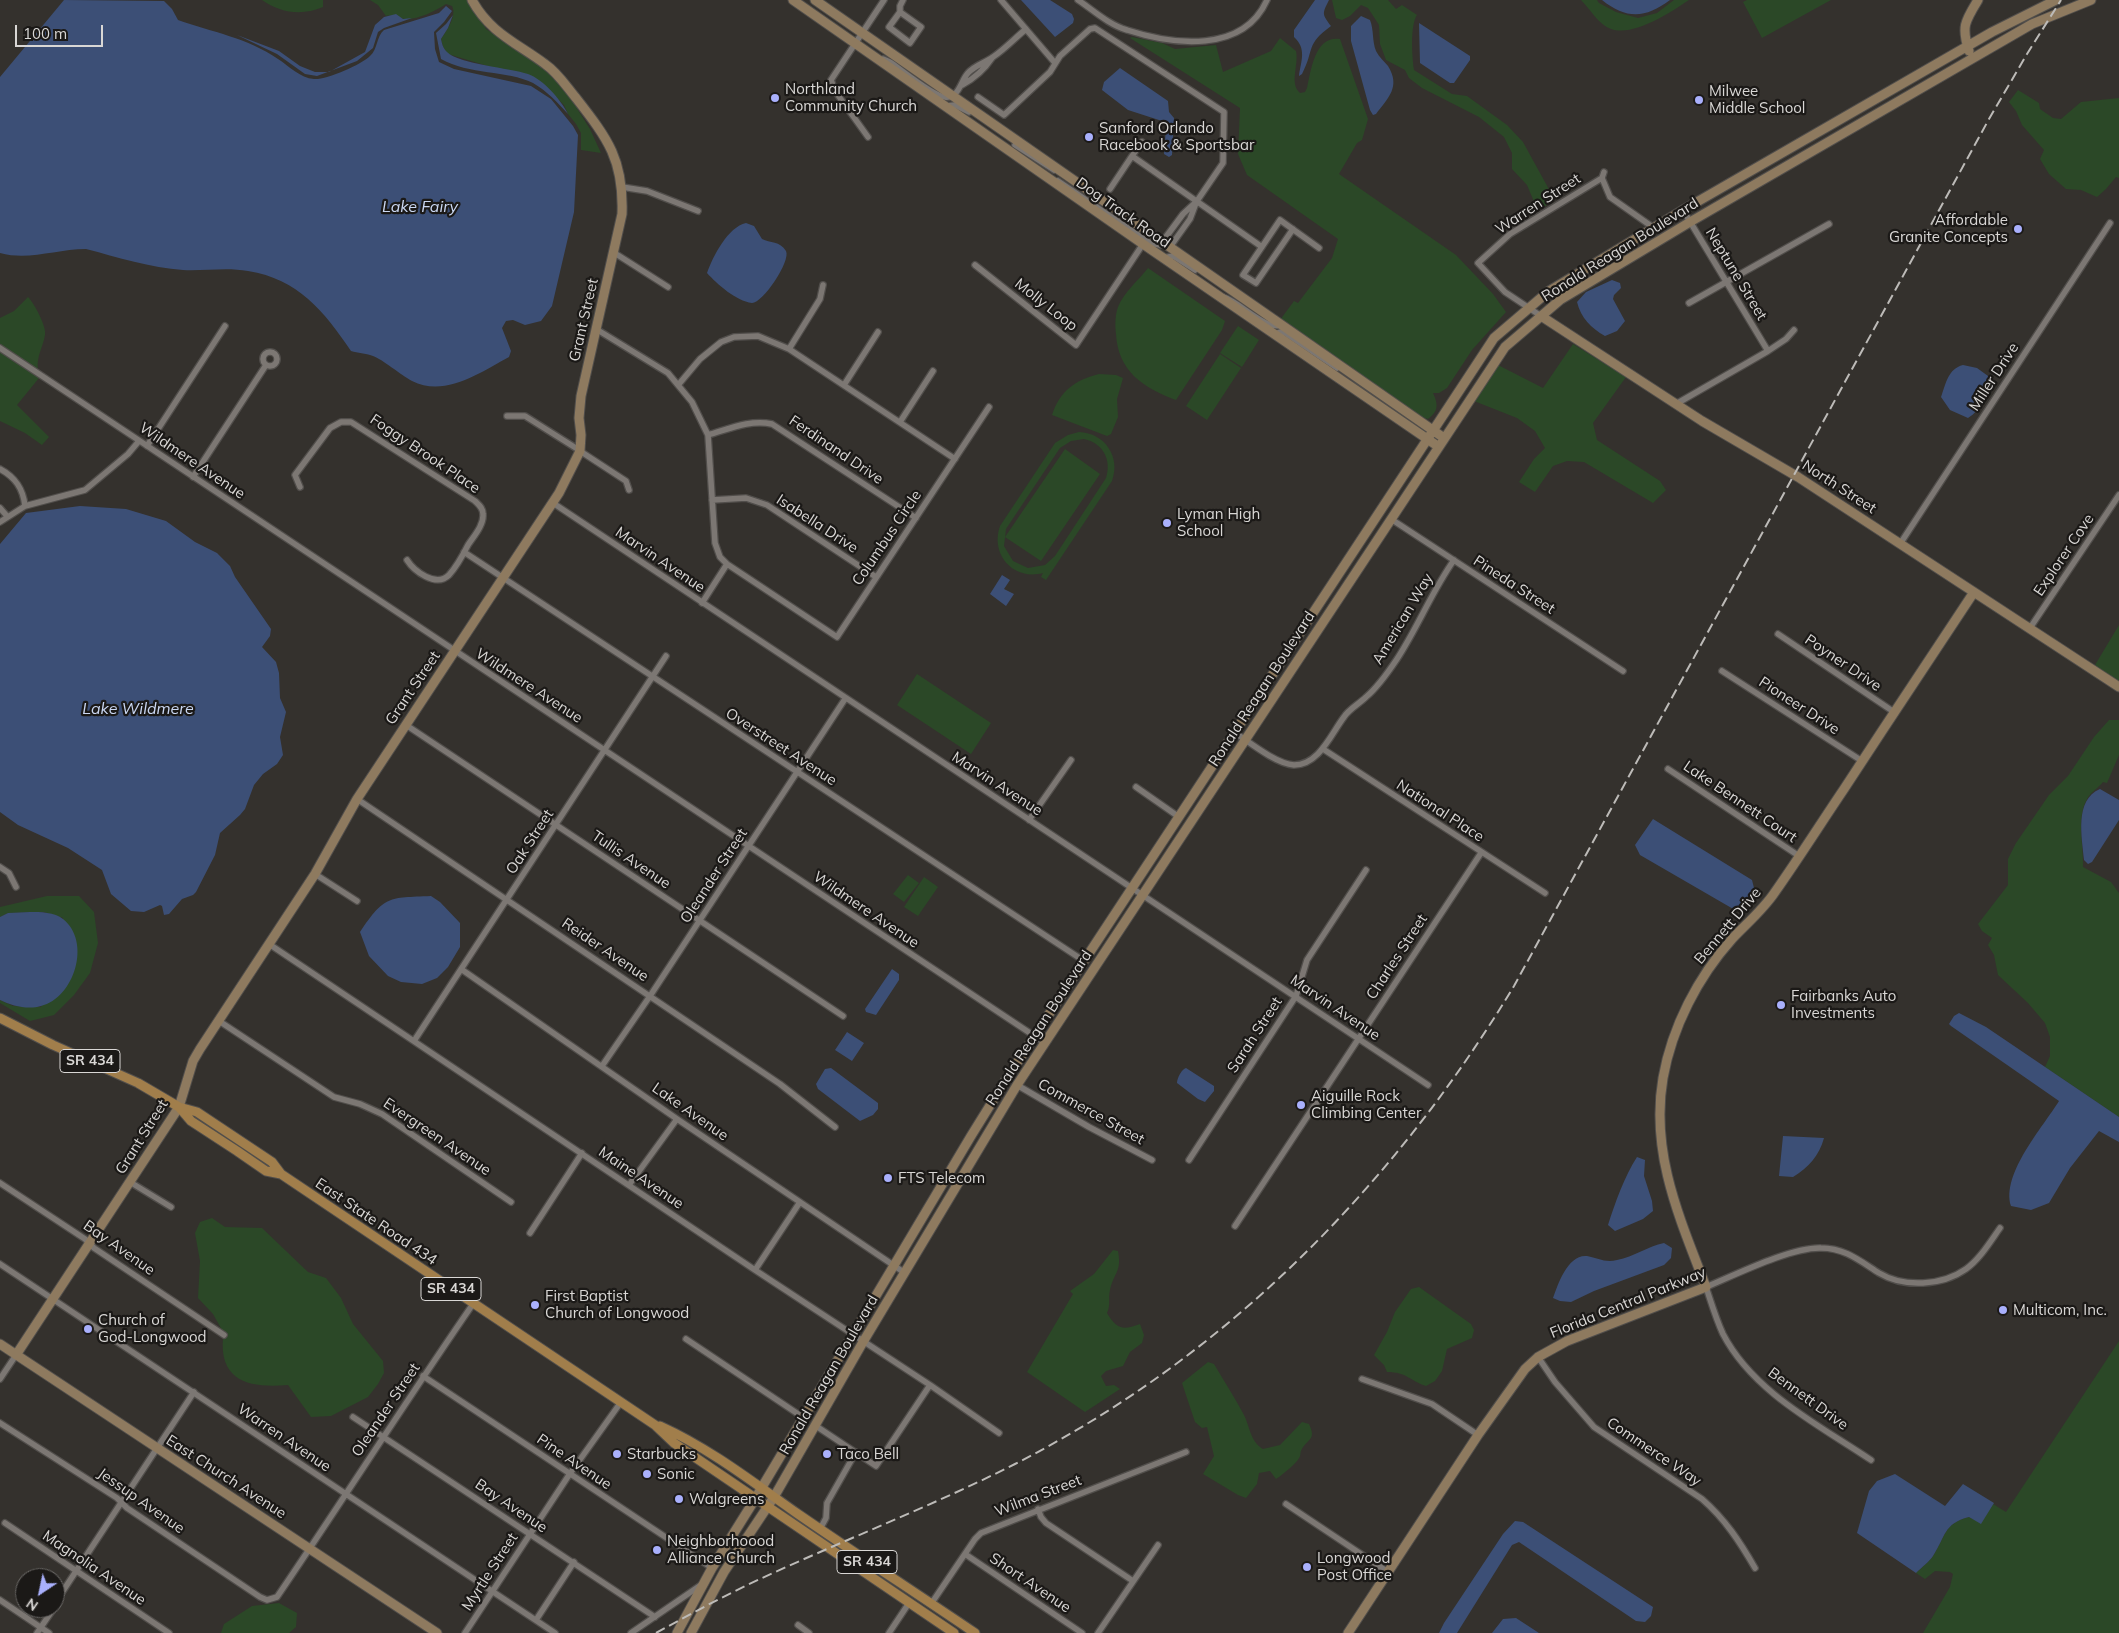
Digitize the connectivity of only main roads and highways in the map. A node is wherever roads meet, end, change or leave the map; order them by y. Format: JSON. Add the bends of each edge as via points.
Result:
{"nodes":[{"id":1,"x":472,"y":0,"type":"edge"},
{"id":2,"x":793,"y":0,"type":"edge"},
{"id":3,"x":815,"y":0,"type":"edge"},
{"id":4,"x":1978,"y":0,"type":"edge"},
{"id":5,"x":2056,"y":0,"type":"edge"},
{"id":6,"x":2091,"y":0,"type":"edge"},
{"id":7,"x":1967,"y":46,"type":"junction"},
{"id":8,"x":1971,"y":58,"type":"junction"},
{"id":9,"x":1541,"y":316,"type":"junction"},
{"id":10,"x":1433,"y":430,"type":"junction"},
{"id":11,"x":1444,"y":438,"type":"junction"},
{"id":12,"x":1427,"y":439,"type":"junction"},
{"id":13,"x":1439,"y":447,"type":"junction"},
{"id":14,"x":1346,"y":561,"type":"junction"},
{"id":15,"x":1357,"y":569,"type":"junction"},
{"id":16,"x":1974,"y":592,"type":"junction"},
{"id":17,"x":2119,"y":687,"type":"edge"},
{"id":18,"x":0,"y":1018,"type":"edge"},
{"id":19,"x":179,"y":1107,"type":"junction"},
{"id":20,"x":1706,"y":1287,"type":"joint"},
{"id":21,"x":0,"y":1344,"type":"edge"},
{"id":22,"x":16,"y":1354,"type":"junction"},
{"id":23,"x":655,"y":1425,"type":"junction"},
{"id":24,"x":803,"y":1462,"type":"dead end"},
{"id":25,"x":786,"y":1476,"type":"junction"},
{"id":26,"x":762,"y":1488,"type":"junction"},
{"id":27,"x":774,"y":1497,"type":"junction"},
{"id":28,"x":755,"y":1499,"type":"junction"},
{"id":29,"x":767,"y":1507,"type":"junction"},
{"id":30,"x":437,"y":1633,"type":"edge"},
{"id":31,"x":677,"y":1633,"type":"edge"},
{"id":32,"x":691,"y":1633,"type":"edge"},
{"id":33,"x":954,"y":1633,"type":"edge"},
{"id":34,"x":975,"y":1633,"type":"edge"},
{"id":35,"x":1348,"y":1633,"type":"edge"}],
"edges":[{"from":1,"to":19,"type":"main road","name":"Grant Street","via":[[497,33],[546,64],[561,80],[603,133],[618,168],[622,214],[581,396],[580,451],[567,481],[357,799],[315,874],[193,1061]]},
{"from":2,"to":12,"type":"main road","name":"Dog Track Road"},
{"from":3,"to":10,"type":"main road","name":"Dog Track Road"},
{"from":4,"to":7,"type":"main road","via":[[1964,29]]},
{"from":5,"to":7,"type":"main road","name":"Ronald Reagan Boulevard"},
{"from":6,"to":8,"type":"main road","name":"Ronald Reagan Boulevard","via":[[2032,24]]},
{"from":7,"to":8,"type":"main road"},
{"from":7,"to":10,"type":"main road","name":"Ronald Reagan Boulevard","via":[[1549,291],[1494,338]]},
{"from":8,"to":9,"type":"main road","name":"Ronald Reagan Boulevard","via":[[1690,222],[1560,300]]},
{"from":9,"to":11,"type":"main road","name":"Ronald Reagan Boulevard","via":[[1505,347]]},
{"from":9,"to":16,"type":"main road","name":"North Street","via":[[1676,404],[1798,476]]},
{"from":10,"to":11,"type":"main road","name":"Dog Track Road"},
{"from":10,"to":12,"type":"main road","name":"Ronald Reagan Boulevard"},
{"from":11,"to":13,"type":"main road","name":"Ronald Reagan Boulevard"},
{"from":12,"to":13,"type":"main road","name":"Dog Track Road"},
{"from":12,"to":14,"type":"main road","name":"Ronald Reagan Boulevard"},
{"from":13,"to":15,"type":"main road","name":"Ronald Reagan Boulevard"},
{"from":14,"to":15,"type":"main road"},
{"from":14,"to":26,"type":"main road","name":"Ronald Reagan Boulevard","via":[[971,1136]]},
{"from":15,"to":25,"type":"main road","name":"Ronald Reagan Boulevard","via":[[1017,1085]]},
{"from":16,"to":17,"type":"main road","name":"North Street"},
{"from":16,"to":20,"type":"main road","name":"Bennett Drive","via":[[1774,894],[1710,967],[1678,1029],[1663,1078],[1661,1136],[1671,1195]]},
{"from":18,"to":19,"type":"main road","number":"SR 434","via":[[138,1083]]},
{"from":19,"to":22,"type":"main road","name":"Grant Street"},
{"from":19,"to":23,"type":"main road","name":"East State Road 434","number":"SR 434","via":[[191,1120],[222,1142],[266,1170],[281,1174]]},
{"from":20,"to":35,"type":"main road","name":"Florida Central Parkway","via":[[1567,1341],[1538,1357],[1511,1386]]},
{"from":21,"to":22,"type":"main road","name":"East Church Avenue"},
{"from":22,"to":30,"type":"main road","name":"East Church Avenue"},
{"from":23,"to":26,"type":"main road","name":"East State Road 434","number":"SR 434","via":[[679,1435]]},
{"from":23,"to":28,"type":"main road","name":"East State Road 434","number":"SR 434","via":[[674,1443]]},
{"from":24,"to":25,"type":"main road","via":[[793,1474]]},
{"from":25,"to":27,"type":"main road","name":"Ronald Reagan Boulevard"},
{"from":26,"to":27,"type":"main road","number":"SR 434"},
{"from":26,"to":28,"type":"main road","name":"Ronald Reagan Boulevard"},
{"from":27,"to":29,"type":"main road","name":"Ronald Reagan Boulevard"},
{"from":27,"to":34,"type":"main road","number":"SR 434"},
{"from":28,"to":29,"type":"main road","number":"SR 434"},
{"from":28,"to":31,"type":"main road","name":"Ronald Reagan Boulevard","via":[[702,1584]]},
{"from":29,"to":32,"type":"main road","name":"Ronald Reagan Boulevard","via":[[724,1572]]},
{"from":29,"to":33,"type":"main road","number":"SR 434"}]}
